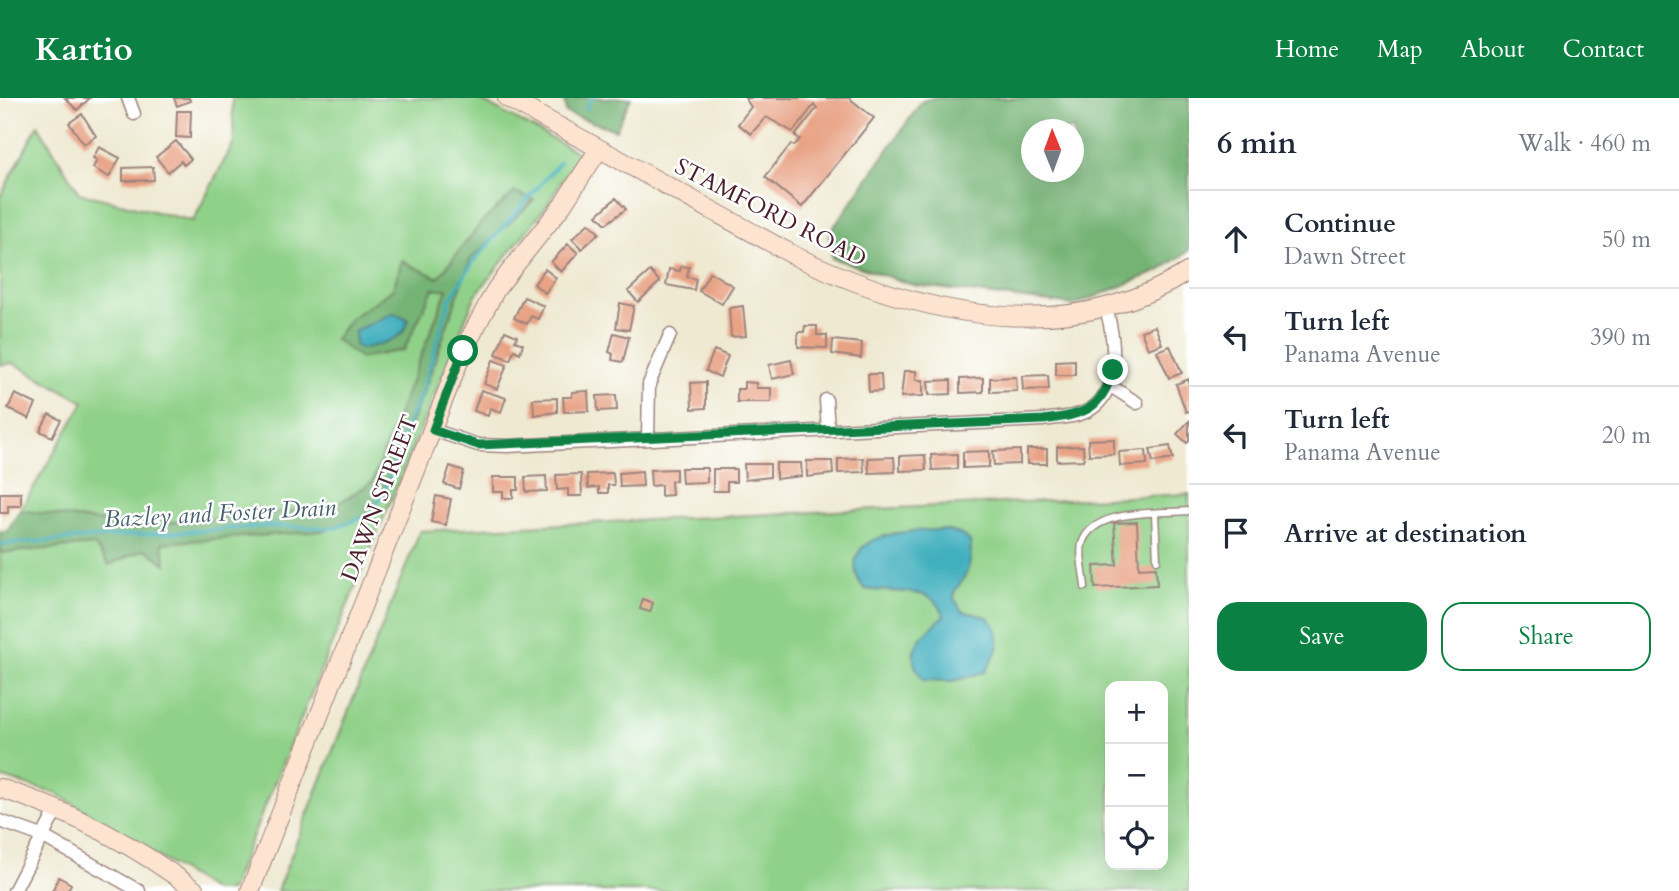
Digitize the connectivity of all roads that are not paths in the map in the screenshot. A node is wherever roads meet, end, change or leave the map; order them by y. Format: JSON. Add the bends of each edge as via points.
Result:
{"nodes":[{"id":1,"x":128,"y":98,"type":"edge"},
{"id":2,"x":507,"y":98,"type":"edge"},
{"id":3,"x":134,"y":114,"type":"dead end"},
{"id":4,"x":599,"y":149,"type":"junction"},
{"id":5,"x":1188,"y":274,"type":"edge"},
{"id":6,"x":1106,"y":308,"type":"junction"},
{"id":7,"x":670,"y":335,"type":"dead end"},
{"id":8,"x":1109,"y":385,"type":"junction"},
{"id":9,"x":826,"y":400,"type":"dead end"},
{"id":10,"x":1137,"y":403,"type":"dead end"},
{"id":11,"x":433,"y":430,"type":"junction"},
{"id":12,"x":828,"y":430,"type":"junction"},
{"id":13,"x":648,"y":439,"type":"junction"},
{"id":14,"x":1189,"y":511,"type":"edge"},
{"id":15,"x":1155,"y":514,"type":"junction"},
{"id":16,"x":1157,"y":560,"type":"dead end"},
{"id":17,"x":1085,"y":587,"type":"dead end"},
{"id":18,"x":0,"y":788,"type":"edge"},
{"id":19,"x":58,"y":809,"type":"junction"},
{"id":20,"x":0,"y":821,"type":"edge"},
{"id":21,"x":42,"y":836,"type":"junction"},
{"id":22,"x":14,"y":891,"type":"edge"},
{"id":23,"x":139,"y":891,"type":"edge"},
{"id":24,"x":196,"y":891,"type":"edge"},
{"id":25,"x":250,"y":891,"type":"edge"}],
"edges":[{"from":1,"to":3,"type":"street"},
{"from":2,"to":4,"type":"street","name":"STAMFORD ROAD"},
{"from":4,"to":6,"type":"street","name":"STAMFORD ROAD","via":[[797,257],[904,300],[1004,317],[1067,316]]},
{"from":4,"to":11,"type":"street","name":"DAWN STREET","via":[[562,206],[496,289],[463,351]]},
{"from":5,"to":6,"type":"street","name":"STAMFORD ROAD"},
{"from":6,"to":8,"type":"street","via":[[1113,370]]},
{"from":7,"to":13,"type":"street","via":[[649,384]]},
{"from":8,"to":10,"type":"street"},
{"from":8,"to":12,"type":"street","via":[[1096,406],[1043,420]]},
{"from":9,"to":12,"type":"street"},
{"from":11,"to":13,"type":"street","via":[[478,445]]},
{"from":11,"to":25,"type":"street","name":"DAWN STREET"},
{"from":12,"to":13,"type":"street"},
{"from":14,"to":15,"type":"lane"},
{"from":15,"to":16,"type":"lane"},
{"from":15,"to":17,"type":"lane","via":[[1105,518],[1092,527],[1082,546]]},
{"from":18,"to":19,"type":"street"},
{"from":19,"to":21,"type":"street"},
{"from":19,"to":24,"type":"street","via":[[131,846]]},
{"from":20,"to":21,"type":"street"},
{"from":21,"to":22,"type":"street"},
{"from":21,"to":23,"type":"street"}]}
